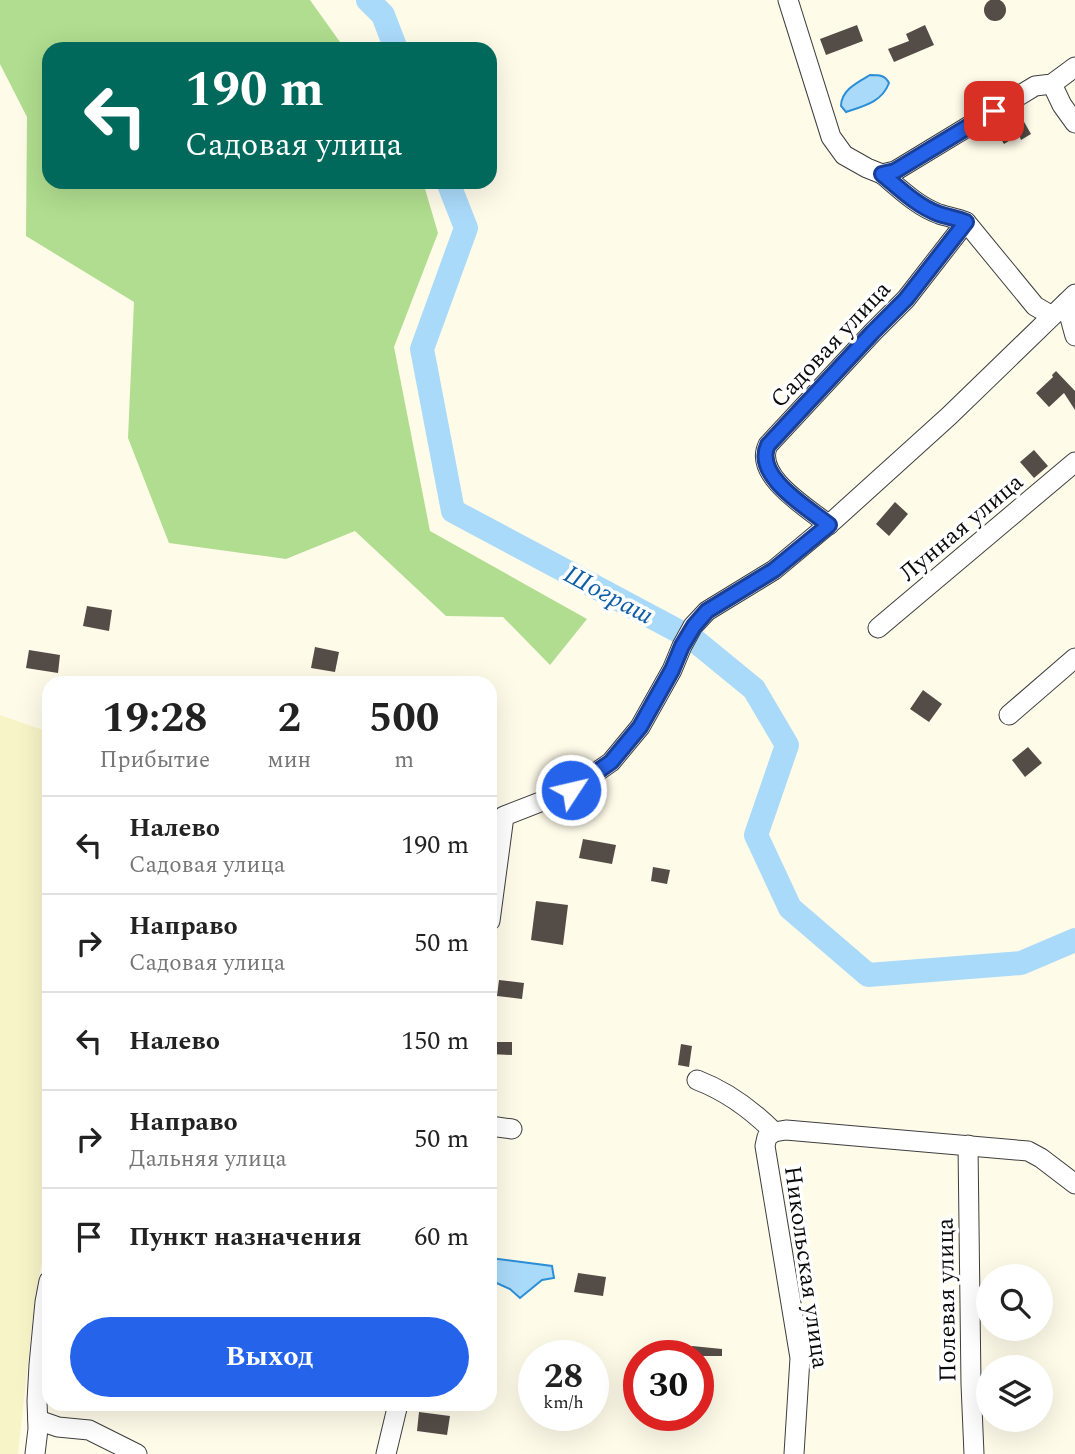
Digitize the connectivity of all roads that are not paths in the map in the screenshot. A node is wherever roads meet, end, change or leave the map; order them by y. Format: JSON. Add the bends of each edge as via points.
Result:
{"nodes":[{"id":1,"x":788,"y":0,"type":"edge"},
{"id":2,"x":1075,"y":67,"type":"edge"},
{"id":3,"x":1052,"y":84,"type":"junction"},
{"id":4,"x":1075,"y":123,"type":"edge"},
{"id":5,"x":882,"y":174,"type":"junction"},
{"id":6,"x":966,"y":222,"type":"junction"},
{"id":7,"x":1064,"y":304,"type":"edge"},
{"id":8,"x":1075,"y":336,"type":"edge"},
{"id":9,"x":1075,"y":463,"type":"edge"},
{"id":10,"x":829,"y":525,"type":"junction"},
{"id":11,"x":878,"y":628,"type":"dead end"},
{"id":12,"x":1075,"y":658,"type":"edge"},
{"id":13,"x":1009,"y":715,"type":"dead end"},
{"id":14,"x":497,"y":812,"type":"edge"},
{"id":15,"x":697,"y":1080,"type":"dead end"},
{"id":16,"x":497,"y":1127,"type":"edge"},
{"id":17,"x":512,"y":1129,"type":"dead end"},
{"id":18,"x":775,"y":1132,"type":"junction"},
{"id":19,"x":968,"y":1145,"type":"junction"},
{"id":20,"x":1075,"y":1184,"type":"edge"},
{"id":21,"x":42,"y":1329,"type":"edge"},
{"id":22,"x":396,"y":1411,"type":"edge"},
{"id":23,"x":38,"y":1420,"type":"junction"},
{"id":24,"x":36,"y":1454,"type":"edge"},
{"id":25,"x":137,"y":1454,"type":"edge"},
{"id":26,"x":386,"y":1454,"type":"edge"},
{"id":27,"x":794,"y":1454,"type":"edge"},
{"id":28,"x":974,"y":1454,"type":"edge"}],
"edges":[{"from":1,"to":5,"type":"street","via":[[831,137],[844,155]]},
{"from":2,"to":3,"type":"street"},
{"from":3,"to":4,"type":"street"},
{"from":3,"to":5,"type":"street","via":[[1035,86],[895,171]]},
{"from":5,"to":6,"type":"street","via":[[937,213]]},
{"from":6,"to":7,"type":"street","via":[[1035,306]]},
{"from":6,"to":10,"type":"street","name":"Садовая улица","via":[[906,299],[764,453],[768,471],[782,488]]},
{"from":7,"to":8,"type":"street"},
{"from":7,"to":10,"type":"street"},
{"from":9,"to":11,"type":"street","name":"Лунная улица"},
{"from":10,"to":14,"type":"street","via":[[774,570],[707,611],[682,646],[640,727],[611,762],[571,790]]},
{"from":12,"to":13,"type":"street"},
{"from":15,"to":18,"type":"street","via":[[755,1113]]},
{"from":16,"to":17,"type":"street"},
{"from":18,"to":19,"type":"street"},
{"from":18,"to":27,"type":"street","name":"Никольская улица","via":[[765,1146],[800,1358]]},
{"from":19,"to":20,"type":"street","via":[[1028,1152]]},
{"from":19,"to":28,"type":"street","name":"Полевая улица"},
{"from":21,"to":23,"type":"street"},
{"from":22,"to":26,"type":"street"},
{"from":23,"to":24,"type":"street"},
{"from":23,"to":25,"type":"street","via":[[89,1430]]}]}
